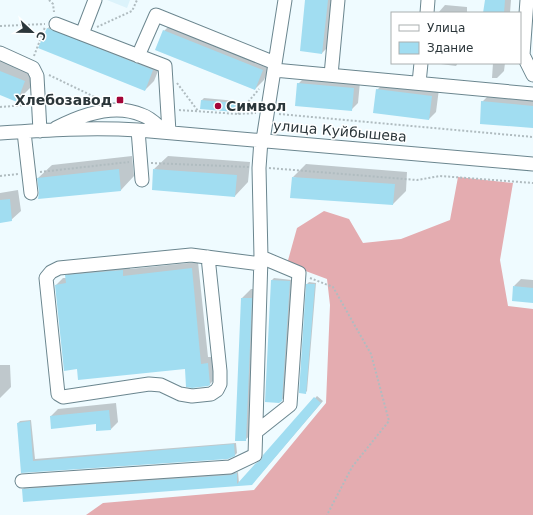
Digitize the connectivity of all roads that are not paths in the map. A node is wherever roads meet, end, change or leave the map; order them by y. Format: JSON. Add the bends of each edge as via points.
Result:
{"nodes":[{"id":1,"x":95,"y":0,"type":"edge"},
{"id":2,"x":285,"y":0,"type":"edge"},
{"id":3,"x":338,"y":0,"type":"edge"},
{"id":4,"x":428,"y":0,"type":"edge"},
{"id":5,"x":527,"y":0,"type":"edge"},
{"id":6,"x":427,"y":12,"type":"edge"},
{"id":7,"x":51,"y":24,"type":"road end"},
{"id":8,"x":82,"y":34,"type":"junction"},
{"id":9,"x":0,"y":53,"type":"edge"},
{"id":10,"x":138,"y":56,"type":"junction"},
{"id":11,"x":421,"y":64,"type":"edge"},
{"id":12,"x":275,"y":66,"type":"junction"},
{"id":13,"x":331,"y":75,"type":"junction"},
{"id":14,"x":533,"y":76,"type":"edge"},
{"id":15,"x":419,"y":83,"type":"junction"},
{"id":16,"x":533,"y":94,"type":"edge"},
{"id":17,"x":46,"y":130,"type":"junction"},
{"id":18,"x":138,"y":130,"type":"junction"},
{"id":19,"x":24,"y":132,"type":"junction"},
{"id":20,"x":167,"y":132,"type":"junction"},
{"id":21,"x":0,"y":133,"type":"edge"},
{"id":22,"x":262,"y":140,"type":"junction"},
{"id":23,"x":533,"y":164,"type":"edge"},
{"id":24,"x":142,"y":180,"type":"dead end"},
{"id":25,"x":30,"y":193,"type":"dead end"},
{"id":26,"x":208,"y":257,"type":"junction"},
{"id":27,"x":261,"y":260,"type":"junction"},
{"id":28,"x":256,"y":432,"type":"junction"},
{"id":29,"x":22,"y":481,"type":"dead end"}],
"edges":[{"from":1,"to":8,"type":"street"},
{"from":2,"to":12,"type":"street"},
{"from":3,"to":13,"type":"street"},
{"from":4,"to":6,"type":"street"},
{"from":5,"to":14,"type":"street","via":[[523,55]]},
{"from":7,"to":8,"type":"street"},
{"from":8,"to":10,"type":"street"},
{"from":9,"to":17,"type":"street","via":[[32,67],[37,76]]},
{"from":10,"to":12,"type":"street","via":[[156,15]]},
{"from":10,"to":20,"type":"street","via":[[165,66]]},
{"from":11,"to":15,"type":"street"},
{"from":12,"to":13,"type":"street"},
{"from":12,"to":22,"type":"street"},
{"from":13,"to":15,"type":"street"},
{"from":15,"to":16,"type":"street"},
{"from":17,"to":18,"type":"street","name":"улица Куйбышева"},
{"from":17,"to":19,"type":"street","name":"улица Куйбышева"},
{"from":17,"to":20,"type":"street","via":[[72,120],[119,109],[141,114]]},
{"from":18,"to":20,"type":"street","name":"улица Куйбышева"},
{"from":18,"to":24,"type":"street"},
{"from":19,"to":21,"type":"street","name":"улица Куйбышева"},
{"from":19,"to":25,"type":"street"},
{"from":20,"to":22,"type":"street","name":"улица Куйбышева"},
{"from":22,"to":23,"type":"street","name":"улица Куйбышева"},
{"from":22,"to":27,"type":"street","via":[[259,168]]},
{"from":26,"to":26,"type":"street","via":[[191,255],[59,268],[51,272],[46,278],[58,394],[63,397],[149,384],[161,385],[180,394],[192,396],[211,394],[217,390],[220,384],[220,371]]},
{"from":26,"to":27,"type":"street"},
{"from":27,"to":28,"type":"street"},
{"from":27,"to":28,"type":"street","via":[[299,273],[290,405]]},
{"from":28,"to":29,"type":"street","via":[[255,455],[230,467]]}]}
